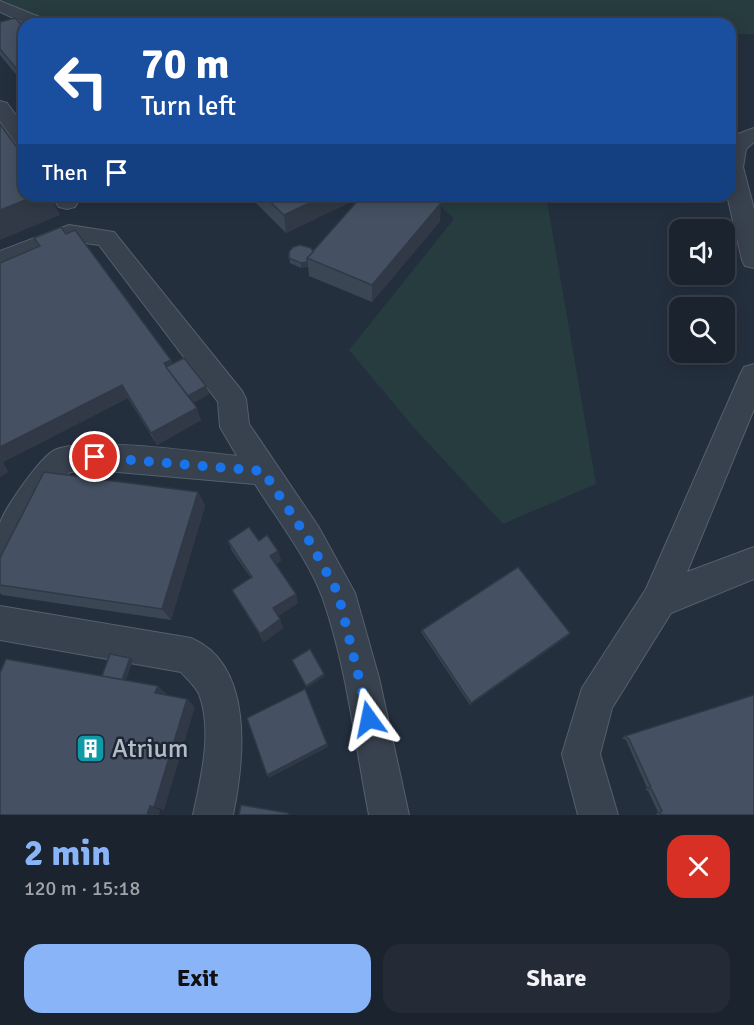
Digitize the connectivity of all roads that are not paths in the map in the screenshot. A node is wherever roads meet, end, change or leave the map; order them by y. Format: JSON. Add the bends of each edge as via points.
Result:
{"nodes":[{"id":1,"x":0,"y":6,"type":"edge"},
{"id":2,"x":27,"y":18,"type":"edge"},
{"id":3,"x":0,"y":107,"type":"edge"},
{"id":4,"x":18,"y":132,"type":"edge"},
{"id":5,"x":754,"y":134,"type":"edge"},
{"id":6,"x":736,"y":149,"type":"edge"},
{"id":7,"x":736,"y":188,"type":"edge"},
{"id":8,"x":0,"y":260,"type":"edge"},
{"id":9,"x":754,"y":260,"type":"edge"},
{"id":10,"x":754,"y":375,"type":"edge"},
{"id":11,"x":263,"y":471,"type":"junction"},
{"id":12,"x":0,"y":553,"type":"edge"},
{"id":13,"x":754,"y":563,"type":"edge"},
{"id":14,"x":658,"y":602,"type":"junction"},
{"id":15,"x":0,"y":623,"type":"edge"},
{"id":16,"x":213,"y":815,"type":"edge"},
{"id":17,"x":388,"y":815,"type":"edge"},
{"id":18,"x":598,"y":815,"type":"edge"}],
"edges":[{"from":1,"to":2,"type":"lane"},
{"from":3,"to":4,"type":"lane"},
{"from":5,"to":6,"type":"lane","via":[[744,137]]},
{"from":7,"to":9,"type":"lane"},
{"from":8,"to":11,"type":"lane","via":[[69,233],[106,238],[232,399],[235,427]]},
{"from":10,"to":14,"type":"lane"},
{"from":11,"to":12,"type":"lane","via":[[95,457],[62,460],[43,480]]},
{"from":11,"to":17,"type":"lane","via":[[338,593]]},
{"from":13,"to":14,"type":"lane"},
{"from":14,"to":18,"type":"lane","via":[[595,700],[581,754]]},
{"from":15,"to":16,"type":"lane","via":[[191,656],[212,682],[221,715],[223,772]]}]}
